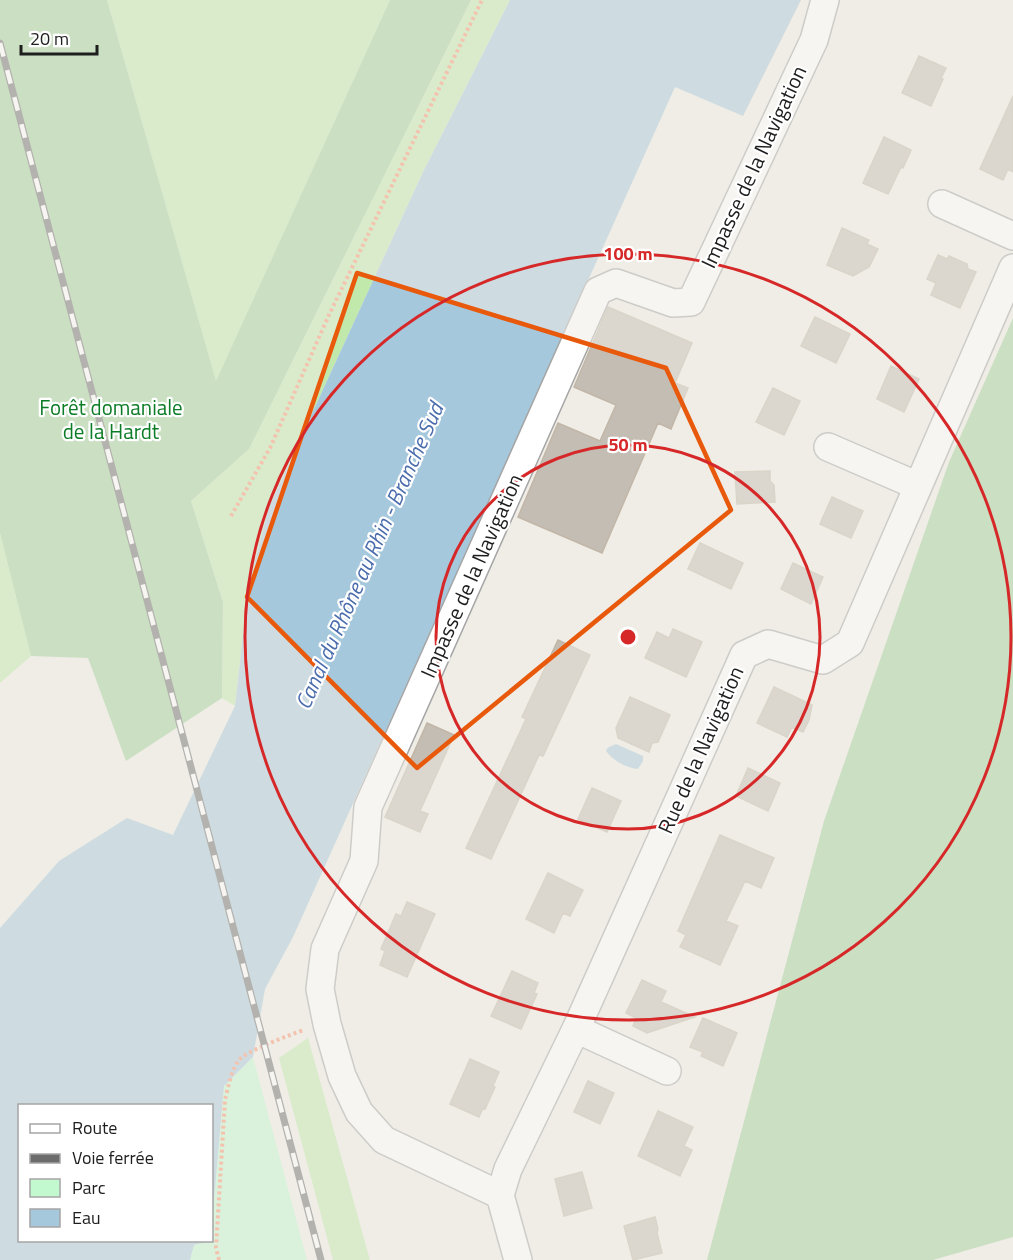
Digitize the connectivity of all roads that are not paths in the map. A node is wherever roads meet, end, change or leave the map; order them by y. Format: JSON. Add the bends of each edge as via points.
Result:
{"nodes":[{"id":1,"x":825,"y":0,"type":"edge"},
{"id":2,"x":942,"y":204,"type":"dead end"},
{"id":3,"x":1013,"y":236,"type":"edge"},
{"id":4,"x":1013,"y":268,"type":"edge"},
{"id":5,"x":828,"y":447,"type":"dead end"},
{"id":6,"x":918,"y":486,"type":"junction"},
{"id":7,"x":576,"y":1029,"type":"junction"},
{"id":8,"x":668,"y":1071,"type":"dead end"},
{"id":9,"x":500,"y":1195,"type":"junction"},
{"id":10,"x":518,"y":1260,"type":"edge"}],
"edges":[{"from":1,"to":9,"type":"street","name":"Impasse de la Navigation","via":[[814,40],[691,303],[673,303],[616,283],[598,291],[368,807],[364,861],[325,948],[320,989],[327,1024],[342,1076],[358,1112],[384,1140]]},
{"from":2,"to":3,"type":"street"},
{"from":4,"to":6,"type":"street","name":"Rue de la Navigation"},
{"from":5,"to":6,"type":"street"},
{"from":6,"to":7,"type":"street","name":"Rue de la Navigation","via":[[850,643],[823,660],[768,645],[744,655]]},
{"from":7,"to":8,"type":"street"},
{"from":7,"to":9,"type":"street","name":"Rue de la Navigation","via":[[508,1169]]},
{"from":9,"to":10,"type":"street"}]}
